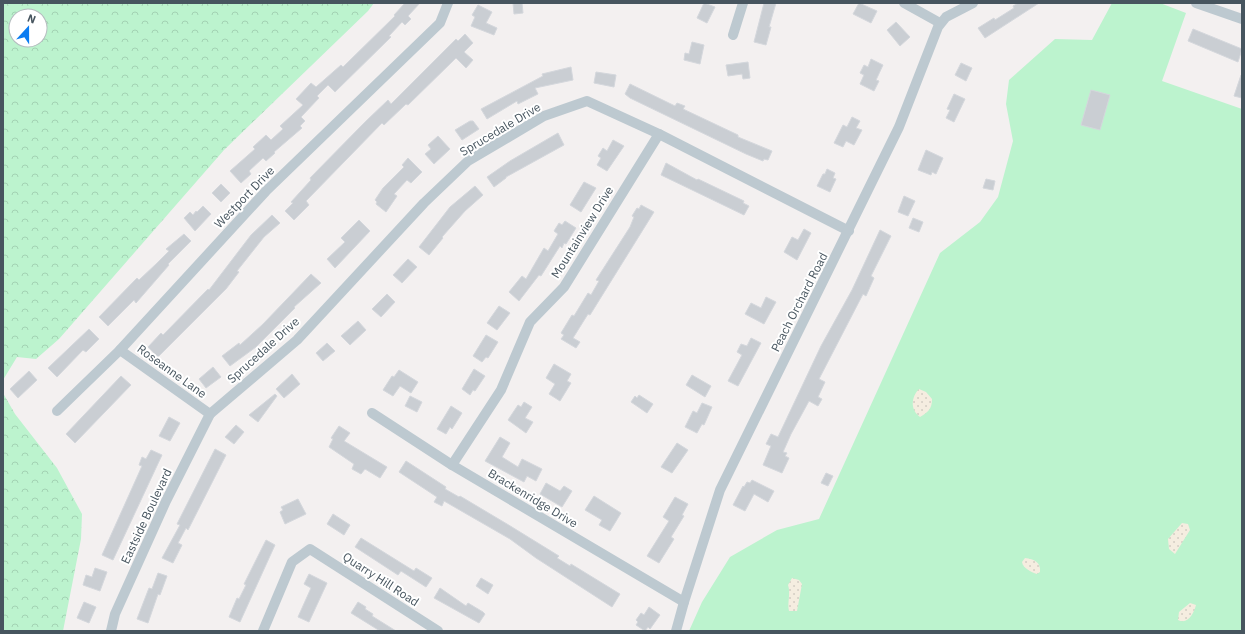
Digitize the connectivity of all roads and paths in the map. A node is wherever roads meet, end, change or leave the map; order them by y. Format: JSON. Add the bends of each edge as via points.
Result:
{"nodes":[{"id":1,"x":448,"y":3,"type":"edge"},
{"id":2,"x":743,"y":3,"type":"edge"},
{"id":3,"x":904,"y":3,"type":"edge"},
{"id":4,"x":973,"y":3,"type":"edge"},
{"id":5,"x":1196,"y":3,"type":"edge"},
{"id":6,"x":1242,"y":20,"type":"edge"},
{"id":7,"x":940,"y":23,"type":"junction"},
{"id":8,"x":733,"y":35,"type":"dead end"},
{"id":9,"x":659,"y":134,"type":"junction"},
{"id":10,"x":849,"y":231,"type":"junction"},
{"id":11,"x":120,"y":350,"type":"junction"},
{"id":12,"x":57,"y":411,"type":"dead end"},
{"id":13,"x":372,"y":413,"type":"dead end"},
{"id":14,"x":210,"y":414,"type":"junction"},
{"id":15,"x":452,"y":465,"type":"junction"},
{"id":16,"x":684,"y":602,"type":"junction"},
{"id":17,"x":111,"y":631,"type":"edge"},
{"id":18,"x":263,"y":631,"type":"edge"},
{"id":19,"x":438,"y":631,"type":"edge"},
{"id":20,"x":676,"y":631,"type":"edge"}],
"edges":[{"from":1,"to":11,"type":"street","name":"Westport Drive","via":[[440,23],[266,191]]},
{"from":2,"to":8,"type":"street"},
{"from":3,"to":7,"type":"street"},
{"from":4,"to":7,"type":"street"},
{"from":5,"to":6,"type":"street"},
{"from":7,"to":10,"type":"street","name":"Peach Orchard Road","via":[[903,118]]},
{"from":9,"to":10,"type":"street","name":"Sprucedale Drive"},
{"from":9,"to":14,"type":"street","name":"Sprucedale Drive","via":[[587,101],[544,116],[468,161],[424,203],[297,340]]},
{"from":9,"to":15,"type":"street","name":"Mountainview Drive","via":[[564,286],[530,322],[501,390]]},
{"from":10,"to":16,"type":"street","name":"Peach Orchard Road","via":[[720,490]]},
{"from":11,"to":12,"type":"street","name":"Westport Drive"},
{"from":11,"to":14,"type":"street","name":"Roseanne Lane"},
{"from":13,"to":15,"type":"street","name":"Brackenridge Drive"},
{"from":14,"to":17,"type":"street","name":"Eastside Boulevard","via":[[166,501],[116,614]]},
{"from":15,"to":16,"type":"street","name":"Brackenridge Drive"},
{"from":16,"to":20,"type":"street","name":"Peach Orchard Road"},
{"from":18,"to":19,"type":"street","name":"Quarry Hill Road","via":[[292,562],[310,548]]}]}
